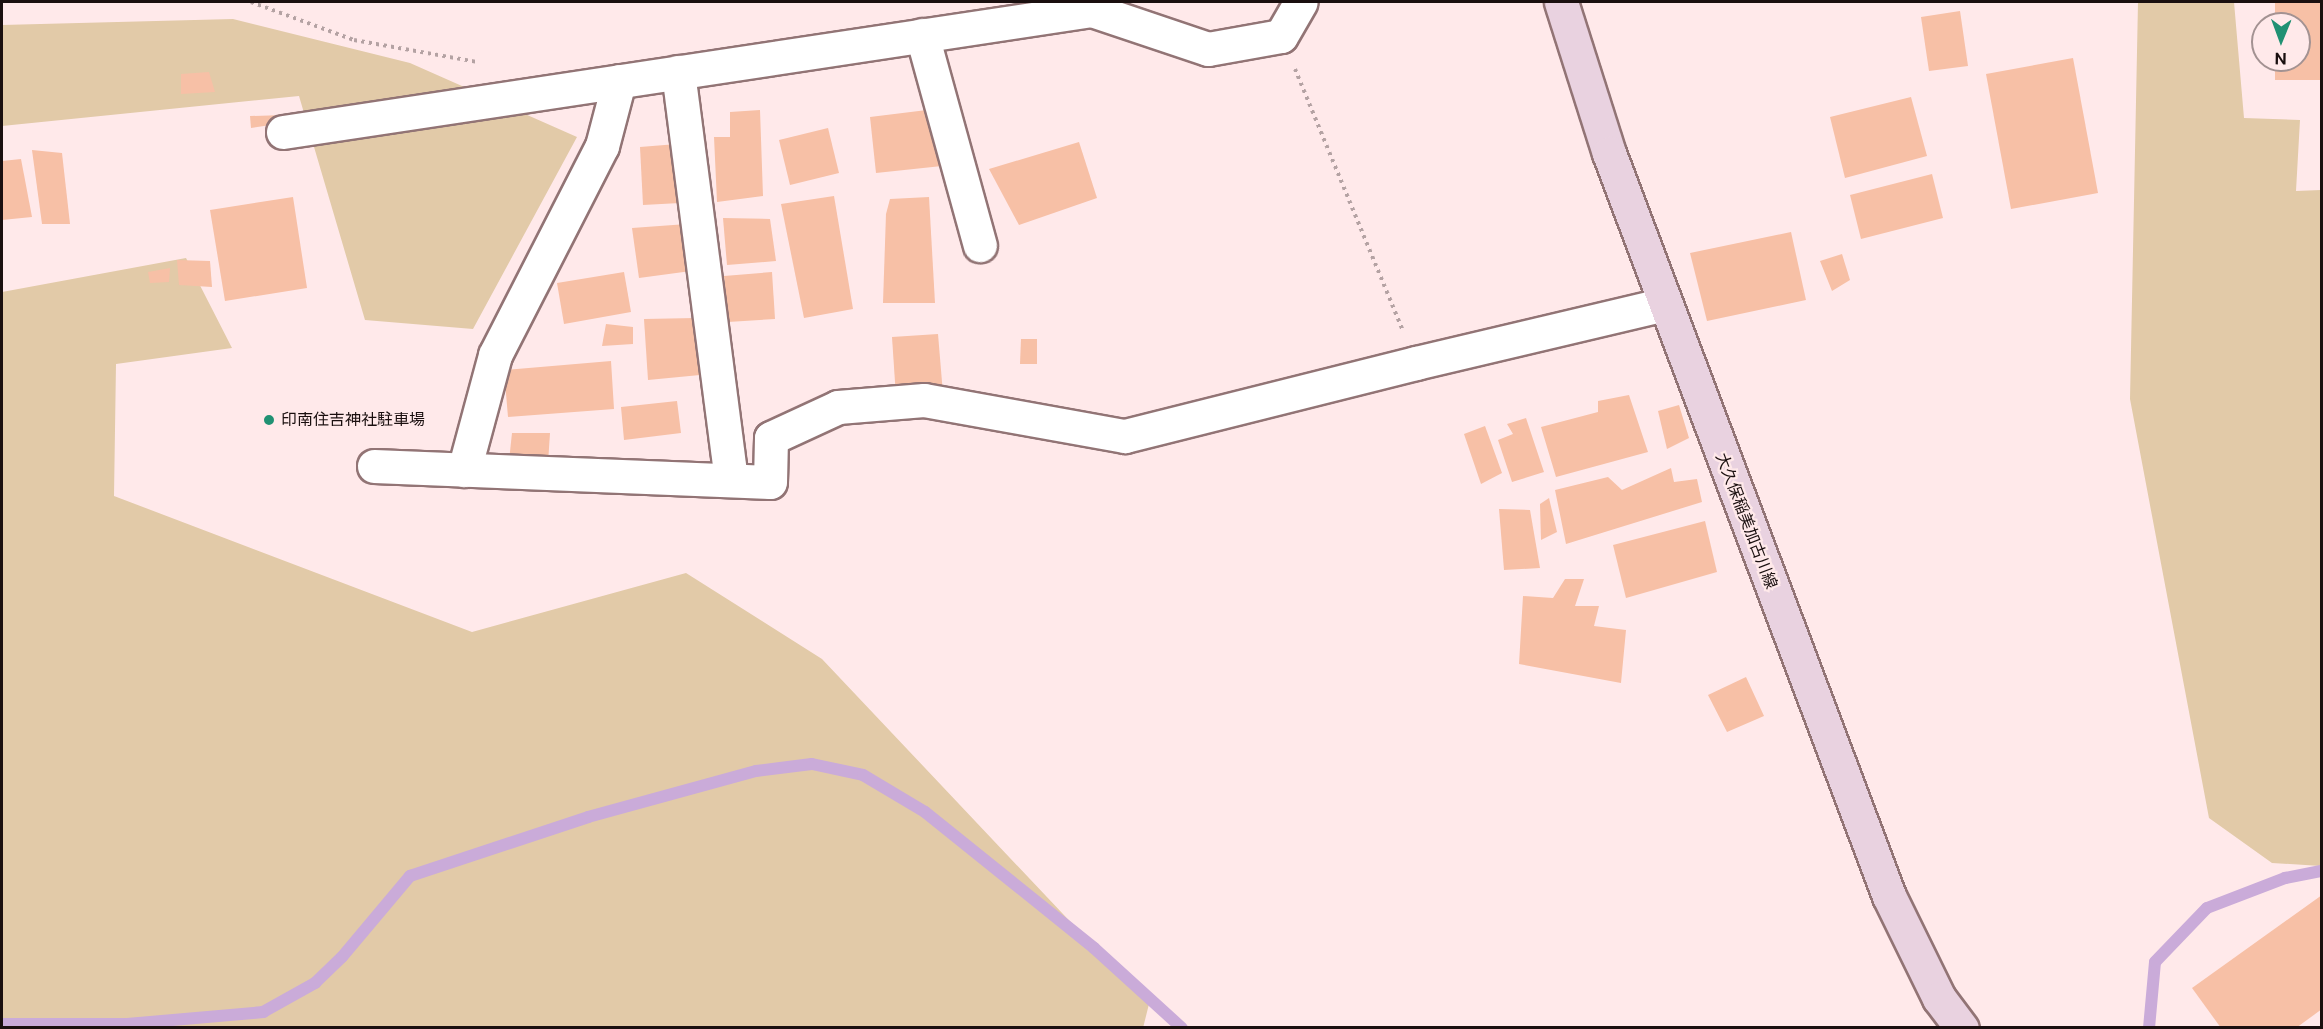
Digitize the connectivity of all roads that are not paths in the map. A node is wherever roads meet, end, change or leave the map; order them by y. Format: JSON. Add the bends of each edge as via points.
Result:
{"nodes":[{"id":1,"x":1301,"y":2,"type":"edge"},
{"id":2,"x":1561,"y":2,"type":"edge"},
{"id":3,"x":922,"y":35,"type":"junction"},
{"id":4,"x":678,"y":72,"type":"junction"},
{"id":5,"x":619,"y":81,"type":"junction"},
{"id":6,"x":284,"y":132,"type":"dead end"},
{"id":7,"x":980,"y":245,"type":"dead end"},
{"id":8,"x":1665,"y":304,"type":"junction"},
{"id":9,"x":374,"y":466,"type":"dead end"},
{"id":10,"x":464,"y":470,"type":"junction"},
{"id":11,"x":731,"y":480,"type":"junction"},
{"id":12,"x":1962,"y":1028,"type":"edge"}],
"edges":[{"from":1,"to":3,"type":"street","via":[[1281,36],[1208,49],[1092,10]]},
{"from":2,"to":8,"type":"main road","name":"大久保稲美加古川線","via":[[1609,153]]},
{"from":3,"to":4,"type":"street"},
{"from":3,"to":7,"type":"street"},
{"from":4,"to":5,"type":"street"},
{"from":4,"to":11,"type":"street"},
{"from":5,"to":6,"type":"street"},
{"from":5,"to":10,"type":"street","via":[[602,146],[495,355]]},
{"from":8,"to":11,"type":"street","via":[[1125,436],[924,400],[838,406],[771,438],[770,482]]},
{"from":8,"to":12,"type":"main road","name":"大久保稲美加古川線","via":[[1889,896],[1939,998]]},
{"from":9,"to":10,"type":"street"},
{"from":10,"to":11,"type":"street"}]}
